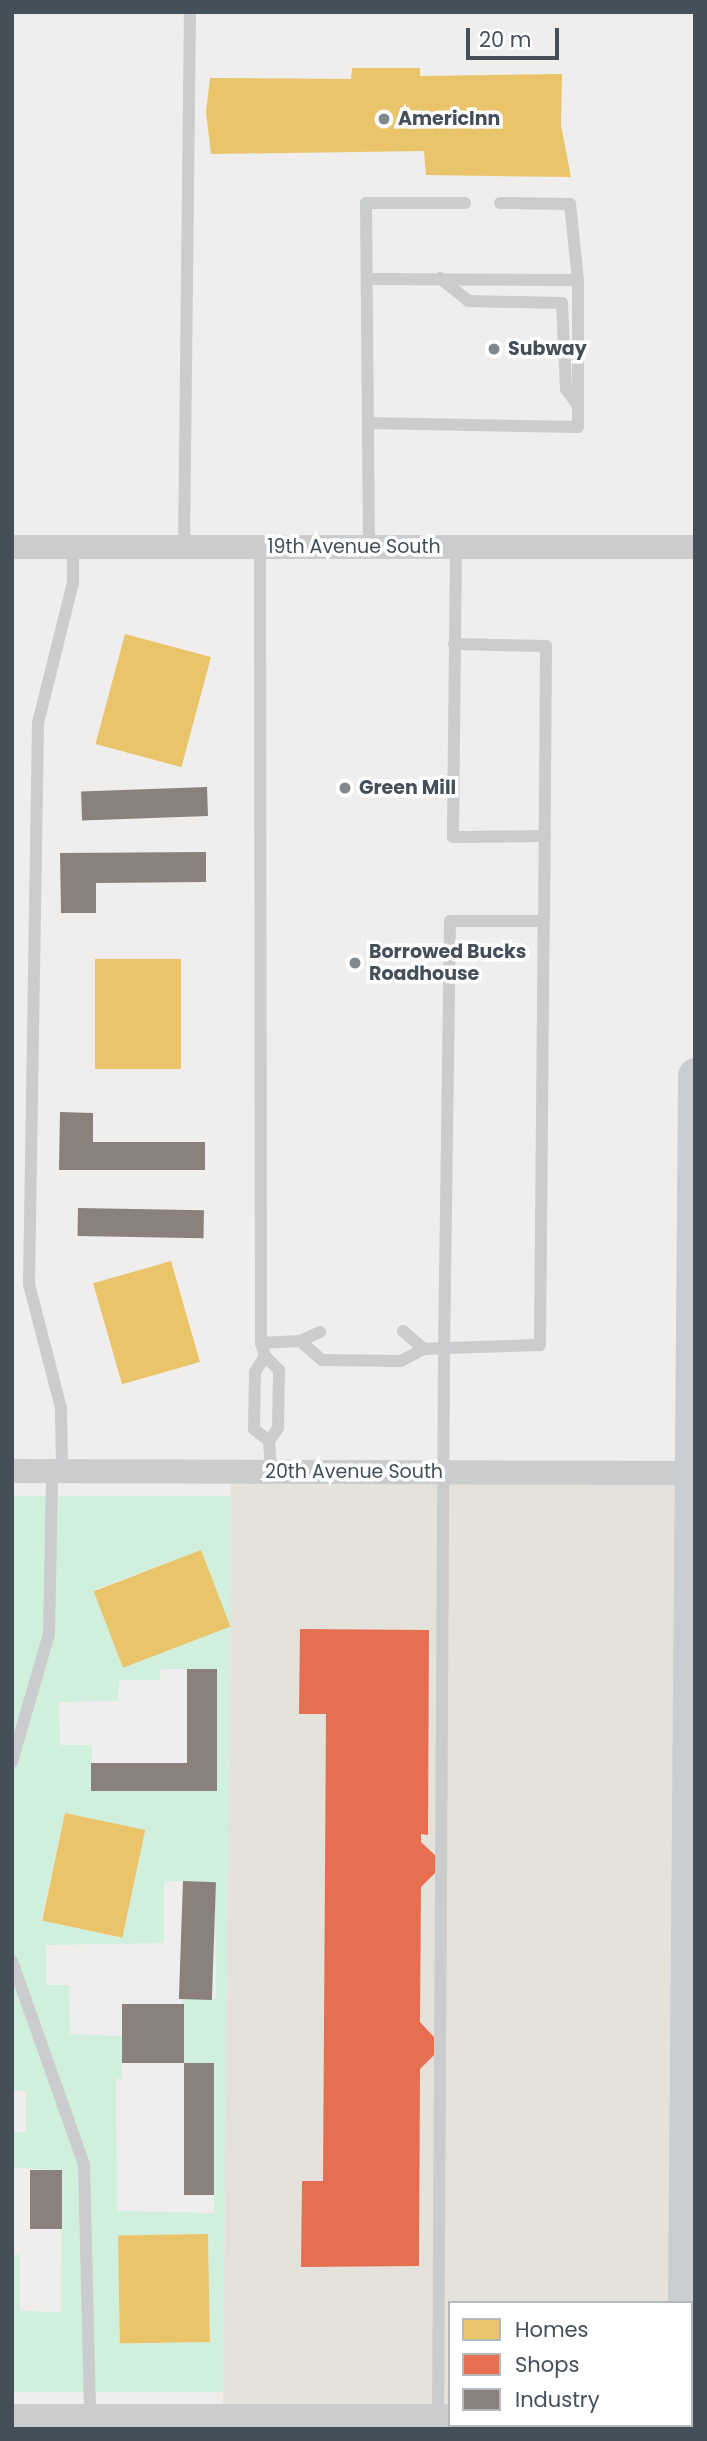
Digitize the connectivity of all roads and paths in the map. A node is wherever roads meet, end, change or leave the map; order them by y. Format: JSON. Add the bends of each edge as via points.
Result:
{"nodes":[{"id":1,"x":190,"y":12,"type":"edge"},
{"id":2,"x":500,"y":202,"type":"dead end"},
{"id":3,"x":465,"y":203,"type":"dead end"},
{"id":4,"x":440,"y":278,"type":"junction"},
{"id":5,"x":367,"y":279,"type":"junction"},
{"id":6,"x":578,"y":280,"type":"junction"},
{"id":7,"x":578,"y":405,"type":"junction"},
{"id":8,"x":368,"y":423,"type":"junction"},
{"id":9,"x":12,"y":547,"type":"edge"},
{"id":10,"x":73,"y":547,"type":"junction"},
{"id":11,"x":184,"y":547,"type":"junction"},
{"id":12,"x":260,"y":547,"type":"junction"},
{"id":13,"x":369,"y":547,"type":"junction"},
{"id":14,"x":456,"y":547,"type":"junction"},
{"id":15,"x":695,"y":547,"type":"edge"},
{"id":16,"x":454,"y":644,"type":"junction"},
{"id":17,"x":545,"y":836,"type":"junction"},
{"id":18,"x":544,"y":921,"type":"junction"},
{"id":19,"x":695,"y":1075,"type":"edge"},
{"id":20,"x":403,"y":1331,"type":"dead end"},
{"id":21,"x":320,"y":1332,"type":"dead end"},
{"id":22,"x":300,"y":1341,"type":"junction"},
{"id":23,"x":261,"y":1343,"type":"junction"},
{"id":24,"x":444,"y":1348,"type":"junction"},
{"id":25,"x":424,"y":1349,"type":"junction"},
{"id":26,"x":265,"y":1356,"type":"junction"},
{"id":27,"x":694,"y":1386,"type":"edge"},
{"id":28,"x":269,"y":1441,"type":"junction"},
{"id":29,"x":12,"y":1471,"type":"edge"},
{"id":30,"x":57,"y":1471,"type":"junction"},
{"id":31,"x":271,"y":1472,"type":"junction"},
{"id":32,"x":445,"y":1472,"type":"junction"},
{"id":33,"x":693,"y":1473,"type":"edge"},
{"id":34,"x":12,"y":1762,"type":"edge"},
{"id":35,"x":12,"y":1961,"type":"edge"},
{"id":36,"x":692,"y":2066,"type":"edge"},
{"id":37,"x":685,"y":2301,"type":"edge"},
{"id":38,"x":12,"y":2416,"type":"edge"},
{"id":39,"x":90,"y":2416,"type":"junction"},
{"id":40,"x":442,"y":2420,"type":"edge"},
{"id":41,"x":254,"y":2423,"type":"edge"},
{"id":42,"x":323,"y":2423,"type":"edge"}],
"edges":[{"from":1,"to":11,"type":"lane"},
{"from":2,"to":6,"type":"lane","via":[[570,204]]},
{"from":3,"to":5,"type":"lane","via":[[366,203]]},
{"from":4,"to":5,"type":"lane"},
{"from":4,"to":6,"type":"lane"},
{"from":4,"to":7,"type":"lane","via":[[468,301],[562,303],[566,389]]},
{"from":5,"to":8,"type":"lane"},
{"from":6,"to":7,"type":"lane"},
{"from":7,"to":8,"type":"lane","via":[[578,427]]},
{"from":8,"to":13,"type":"lane"},
{"from":9,"to":10,"type":"street","name":"19th Avenue South"},
{"from":10,"to":11,"type":"street","name":"19th Avenue South"},
{"from":10,"to":30,"type":"lane","via":[[73,583],[38,723],[29,1284],[61,1408]]},
{"from":11,"to":12,"type":"street","name":"19th Avenue South"},
{"from":12,"to":13,"type":"street","name":"19th Avenue South"},
{"from":12,"to":23,"type":"lane"},
{"from":13,"to":14,"type":"street","name":"19th Avenue South"},
{"from":14,"to":15,"type":"street","name":"19th Avenue South"},
{"from":14,"to":16,"type":"lane"},
{"from":16,"to":17,"type":"lane","via":[[546,646]]},
{"from":16,"to":17,"type":"lane","via":[[453,837]]},
{"from":17,"to":18,"type":"lane"},
{"from":18,"to":24,"type":"lane","via":[[540,1345]]},
{"from":18,"to":24,"type":"lane","via":[[450,921]]},
{"from":19,"to":27,"type":"main road"},
{"from":20,"to":25,"type":"lane"},
{"from":21,"to":22,"type":"lane"},
{"from":22,"to":23,"type":"lane"},
{"from":22,"to":25,"type":"lane","via":[[322,1360],[401,1361]]},
{"from":23,"to":26,"type":"lane"},
{"from":24,"to":25,"type":"lane"},
{"from":24,"to":32,"type":"lane"},
{"from":26,"to":28,"type":"lane","via":[[279,1370],[278,1428]]},
{"from":26,"to":28,"type":"lane","via":[[256,1372],[254,1429]]},
{"from":27,"to":33,"type":"main road"},
{"from":28,"to":31,"type":"lane"},
{"from":29,"to":30,"type":"street","name":"20th Avenue South"},
{"from":30,"to":31,"type":"street","name":"20th Avenue South"},
{"from":30,"to":34,"type":"lane","via":[[49,1634]]},
{"from":31,"to":32,"type":"street","name":"20th Avenue South"},
{"from":32,"to":33,"type":"street","name":"20th Avenue South"},
{"from":32,"to":40,"type":"lane"},
{"from":33,"to":36,"type":"main road"},
{"from":35,"to":39,"type":"lane","via":[[88,2186]]},
{"from":36,"to":37,"type":"main road"},
{"from":38,"to":39,"type":"street"},
{"from":39,"to":41,"type":"street"},
{"from":40,"to":42,"type":"street"},
{"from":41,"to":42,"type":"street"}]}
